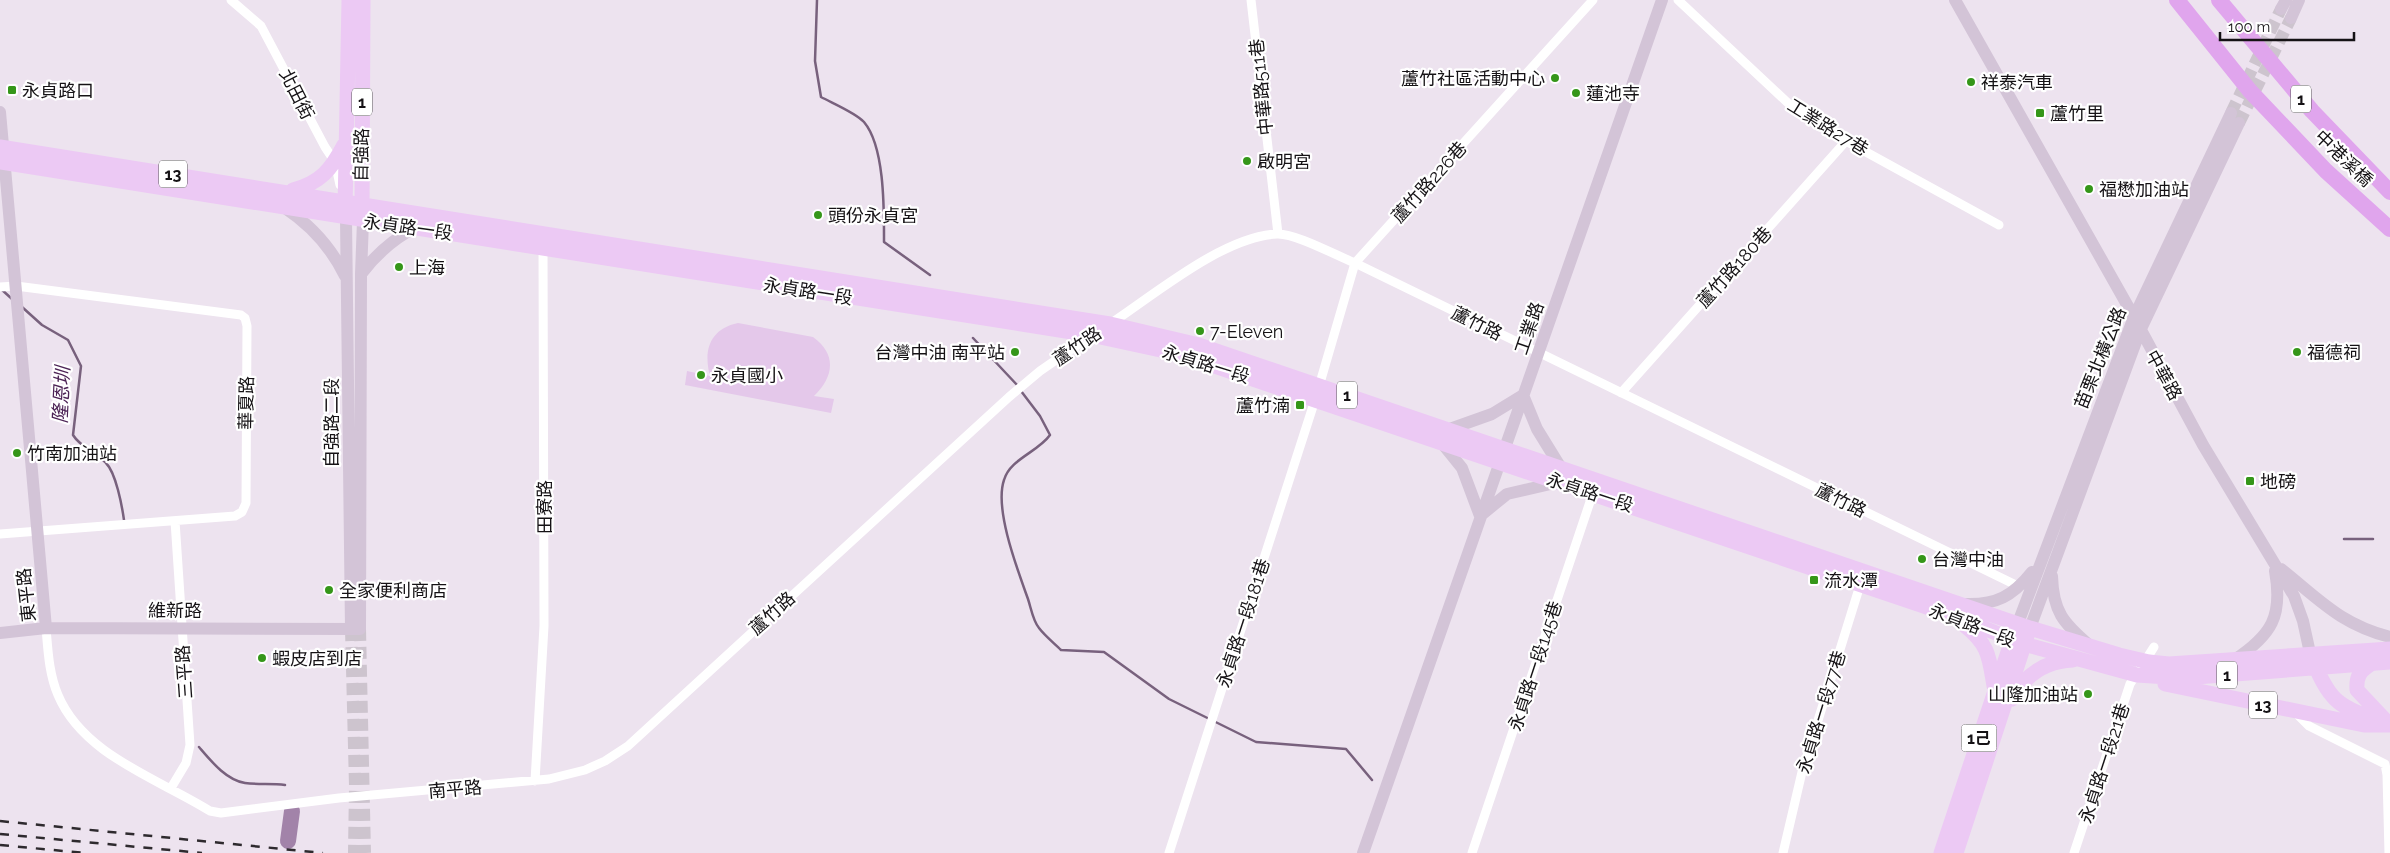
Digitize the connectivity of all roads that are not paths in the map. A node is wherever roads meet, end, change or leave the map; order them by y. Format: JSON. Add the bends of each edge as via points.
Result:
{"nodes":[{"id":1,"x":231,"y":0,"type":"edge"},
{"id":2,"x":349,"y":0,"type":"edge"},
{"id":3,"x":363,"y":0,"type":"edge"},
{"id":4,"x":1251,"y":0,"type":"edge"},
{"id":5,"x":1592,"y":0,"type":"edge"},
{"id":6,"x":1662,"y":0,"type":"edge"},
{"id":7,"x":1678,"y":0,"type":"edge"},
{"id":8,"x":1955,"y":0,"type":"edge"},
{"id":9,"x":2177,"y":0,"type":"edge"},
{"id":10,"x":2219,"y":0,"type":"edge"},
{"id":11,"x":2299,"y":0,"type":"edge"},
{"id":12,"x":2286,"y":9,"type":"tunnel mouth"},
{"id":13,"x":0,"y":112,"type":"edge"},
{"id":14,"x":2230,"y":113,"type":"tunnel mouth"},
{"id":15,"x":2239,"y":123,"type":"tunnel mouth"},
{"id":16,"x":347,"y":139,"type":"junction"},
{"id":17,"x":1846,"y":141,"type":"junction"},
{"id":18,"x":2,"y":155,"type":"edge"},
{"id":19,"x":335,"y":162,"type":"junction"},
{"id":20,"x":2390,"y":192,"type":"edge"},
{"id":21,"x":285,"y":199,"type":"junction"},
{"id":22,"x":344,"y":200,"type":"junction"},
{"id":23,"x":360,"y":204,"type":"junction"},
{"id":24,"x":346,"y":218,"type":"junction"},
{"id":25,"x":363,"y":221,"type":"junction"},
{"id":26,"x":1999,"y":224,"type":"dead end"},
{"id":27,"x":416,"y":227,"type":"junction"},
{"id":28,"x":2390,"y":229,"type":"edge"},
{"id":29,"x":544,"y":233,"type":"junction"},
{"id":30,"x":1278,"y":234,"type":"junction"},
{"id":31,"x":543,"y":248,"type":"junction"},
{"id":32,"x":681,"y":263,"type":"junction"},
{"id":33,"x":1355,"y":263,"type":"junction"},
{"id":34,"x":361,"y":274,"type":"junction"},
{"id":35,"x":348,"y":281,"type":"junction"},
{"id":36,"x":16,"y":286,"type":"junction"},
{"id":37,"x":1,"y":287,"type":"edge"},
{"id":38,"x":2134,"y":317,"type":"junction"},
{"id":39,"x":1110,"y":324,"type":"junction"},
{"id":40,"x":2140,"y":331,"type":"junction"},
{"id":41,"x":1091,"y":336,"type":"junction"},
{"id":42,"x":1538,"y":354,"type":"junction"},
{"id":43,"x":1317,"y":393,"type":"junction"},
{"id":44,"x":1622,"y":393,"type":"junction"},
{"id":45,"x":1523,"y":396,"type":"junction"},
{"id":46,"x":1444,"y":436,"type":"junction"},
{"id":47,"x":1501,"y":455,"type":"junction"},
{"id":48,"x":1560,"y":475,"type":"junction"},
{"id":49,"x":1595,"y":486,"type":"junction"},
{"id":50,"x":1480,"y":516,"type":"junction"},
{"id":51,"x":175,"y":521,"type":"junction"},
{"id":52,"x":37,"y":531,"type":"junction"},
{"id":53,"x":0,"y":534,"type":"edge"},
{"id":54,"x":2040,"y":562,"type":"junction"},
{"id":55,"x":2274,"y":563,"type":"junction"},
{"id":56,"x":2052,"y":567,"type":"junction"},
{"id":57,"x":1862,"y":579,"type":"junction"},
{"id":58,"x":2020,"y":587,"type":"junction"},
{"id":59,"x":1955,"y":610,"type":"junction"},
{"id":60,"x":2024,"y":625,"type":"junction"},
{"id":61,"x":181,"y":627,"type":"junction"},
{"id":62,"x":46,"y":628,"type":"junction"},
{"id":63,"x":355,"y":629,"type":"junction"},
{"id":64,"x":0,"y":633,"type":"edge"},
{"id":65,"x":2390,"y":637,"type":"edge"},
{"id":66,"x":2018,"y":642,"type":"junction"},
{"id":67,"x":2091,"y":646,"type":"junction"},
{"id":68,"x":2154,"y":647,"type":"dead end"},
{"id":69,"x":2390,"y":649,"type":"edge"},
{"id":70,"x":2371,"y":657,"type":"junction"},
{"id":71,"x":2084,"y":660,"type":"junction"},
{"id":72,"x":2313,"y":660,"type":"junction"},
{"id":73,"x":2233,"y":661,"type":"junction"},
{"id":74,"x":2390,"y":662,"type":"edge"},
{"id":75,"x":2140,"y":668,"type":"junction"},
{"id":76,"x":1995,"y":691,"type":"junction"},
{"id":77,"x":2295,"y":712,"type":"junction"},
{"id":78,"x":1998,"y":725,"type":"junction"},
{"id":79,"x":2390,"y":725,"type":"edge"},
{"id":80,"x":535,"y":781,"type":"junction"},
{"id":81,"x":171,"y":788,"type":"junction"},
{"id":82,"x":338,"y":798,"type":"joint"},
{"id":83,"x":1169,"y":853,"type":"edge"},
{"id":84,"x":1363,"y":853,"type":"edge"},
{"id":85,"x":1472,"y":853,"type":"edge"},
{"id":86,"x":1783,"y":853,"type":"edge"},
{"id":87,"x":1941,"y":853,"type":"edge"},
{"id":88,"x":1956,"y":853,"type":"edge"},
{"id":89,"x":2074,"y":853,"type":"edge"},
{"id":90,"x":2390,"y":853,"type":"edge"}],
"edges":[{"from":1,"to":19,"type":"street","name":"北田街","via":[[261,26]]},
{"from":2,"to":16,"type":"main road","name":"自強路","number":"1"},
{"from":3,"to":23,"type":"main road","name":"自強路","number":"1"},
{"from":4,"to":30,"type":"street","name":"中華路511巷"},
{"from":5,"to":33,"type":"street","name":"蘆竹路226巷"},
{"from":6,"to":42,"type":"street","name":"工業路"},
{"from":7,"to":17,"type":"street","name":"工業路27巷","via":[[1789,104]]},
{"from":8,"to":38,"type":"street","name":"中華路"},
{"from":9,"to":28,"type":"highway","name":"中港溪橋","via":[[2250,91],[2326,171]]},
{"from":10,"to":20,"type":"highway","number":"1","via":[[2312,111]]},
{"from":11,"to":12,"type":"street"},
{"from":13,"to":18,"type":"street","name":"東平路"},
{"from":14,"to":38,"type":"street","name":"苗栗北橫公路"},
{"from":15,"to":40,"type":"street","name":"苗栗北橫公路"},
{"from":16,"to":19,"type":"main road"},
{"from":16,"to":22,"type":"main road","name":"自強路","number":"1"},
{"from":17,"to":26,"type":"street","name":"工業路27巷"},
{"from":17,"to":44,"type":"street","name":"蘆竹路180巷"},
{"from":18,"to":21,"type":"main road","name":"永貞路一段","number":"13"},
{"from":18,"to":36,"type":"street","name":"東平路"},
{"from":19,"to":21,"type":"main road","via":[[319,179]]},
{"from":19,"to":22,"type":"street","name":"北田街"},
{"from":21,"to":22,"type":"main road","name":"永貞路一段","number":"13"},
{"from":21,"to":24,"type":"main road","name":"永貞路一段","number":"13"},
{"from":21,"to":35,"type":"street","via":[[334,254]]},
{"from":22,"to":23,"type":"main road","number":"13"},
{"from":22,"to":24,"type":"main road","name":"自強路","number":"1"},
{"from":23,"to":25,"type":"main road","name":"自強路","number":"1"},
{"from":23,"to":29,"type":"main road","name":"永貞路一段","number":"1"},
{"from":24,"to":25,"type":"main road","name":"永貞路一段","number":"1"},
{"from":24,"to":35,"type":"street","name":"自強路二段"},
{"from":25,"to":27,"type":"main road","name":"永貞路一段","number":"1"},
{"from":25,"to":34,"type":"street","name":"自強路二段"},
{"from":27,"to":31,"type":"main road","name":"永貞路一段","number":"1"},
{"from":27,"to":34,"type":"street","via":[[389,242]]},
{"from":29,"to":31,"type":"street","name":"田寮路"},
{"from":29,"to":32,"type":"main road","name":"永貞路一段","number":"1"},
{"from":30,"to":33,"type":"street","name":"蘆竹路"},
{"from":30,"to":39,"type":"street","name":"蘆竹路","via":[[1232,246],[1210,257]]},
{"from":31,"to":32,"type":"main road","name":"永貞路一段","number":"1"},
{"from":31,"to":80,"type":"street","name":"田寮路","via":[[544,626]]},
{"from":32,"to":39,"type":"main road","name":"永貞路一段","number":"1"},
{"from":32,"to":41,"type":"main road","name":"永貞路一段","number":"1"},
{"from":33,"to":42,"type":"street","name":"蘆竹路"},
{"from":33,"to":43,"type":"street","name":"蘆竹路226巷"},
{"from":34,"to":63,"type":"street","name":"自強路二段"},
{"from":35,"to":63,"type":"street","name":"自強路二段"},
{"from":36,"to":37,"type":"street"},
{"from":36,"to":51,"type":"street","name":"華夏路","via":[[245,318],[246,503],[242,512],[235,516]]},
{"from":36,"to":52,"type":"street","name":"東平路"},
{"from":38,"to":40,"type":"street","name":"中華路"},
{"from":38,"to":54,"type":"street","name":"苗栗北橫公路"},
{"from":39,"to":41,"type":"street","name":"蘆竹路"},
{"from":39,"to":43,"type":"main road","name":"永貞路一段","number":"1","via":[[1199,345]]},
{"from":40,"to":55,"type":"street","name":"中華路"},
{"from":40,"to":56,"type":"street","name":"苗栗北橫公路"},
{"from":41,"to":43,"type":"main road","name":"永貞路一段","number":"1","via":[[1186,356]]},
{"from":41,"to":80,"type":"street","name":"蘆竹路","via":[[1014,393],[628,746],[585,770]]},
{"from":42,"to":44,"type":"street","name":"蘆竹路"},
{"from":42,"to":45,"type":"street","name":"工業路"},
{"from":43,"to":46,"type":"main road","name":"永貞路一段","number":"1"},
{"from":43,"to":83,"type":"street","name":"永貞路一段181巷"},
{"from":44,"to":58,"type":"street","name":"蘆竹路"},
{"from":45,"to":46,"type":"street"},
{"from":45,"to":47,"type":"street","name":"工業路"},
{"from":45,"to":48,"type":"street"},
{"from":46,"to":47,"type":"main road","name":"永貞路一段","number":"1"},
{"from":46,"to":50,"type":"street","via":[[1462,468]]},
{"from":47,"to":48,"type":"main road","name":"永貞路一段","number":"1"},
{"from":47,"to":50,"type":"street","name":"工業路"},
{"from":48,"to":49,"type":"main road","name":"永貞路一段","number":"1"},
{"from":48,"to":50,"type":"street","via":[[1507,494]]},
{"from":49,"to":57,"type":"main road","name":"永貞路一段","number":"1"},
{"from":49,"to":85,"type":"street","name":"永貞路一段145巷"},
{"from":50,"to":84,"type":"street","name":"工業路"},
{"from":51,"to":52,"type":"street","name":"華夏路"},
{"from":51,"to":61,"type":"street","name":"三平路"},
{"from":52,"to":53,"type":"street","name":"華夏路"},
{"from":52,"to":62,"type":"street","name":"東平路"},
{"from":54,"to":58,"type":"street"},
{"from":54,"to":60,"type":"street","name":"苗栗北橫公路"},
{"from":55,"to":65,"type":"street","via":[[2346,621]]},
{"from":55,"to":72,"type":"street","name":"中華路","via":[[2294,596]]},
{"from":55,"to":73,"type":"street","via":[[2278,589],[2277,609],[2271,625],[2262,640]]},
{"from":56,"to":60,"type":"street","name":"苗栗北橫公路"},
{"from":56,"to":67,"type":"street","via":[[2052,591],[2059,614],[2069,628]]},
{"from":57,"to":59,"type":"main road","name":"永貞路一段","number":"1"},
{"from":57,"to":86,"type":"street","name":"永貞路一段77巷","via":[[1802,772]]},
{"from":58,"to":59,"type":"street","via":[[1998,600]]},
{"from":59,"to":60,"type":"main road","name":"永貞路一段","number":"1"},
{"from":59,"to":66,"type":"main road","name":"永貞路一段","number":"1"},
{"from":59,"to":76,"type":"main road","via":[[1986,647]]},
{"from":60,"to":66,"type":"main road","number":"1己"},
{"from":60,"to":67,"type":"main road","name":"永貞路一段","number":"1"},
{"from":61,"to":62,"type":"street","name":"維新路"},
{"from":61,"to":63,"type":"street","name":"維新路"},
{"from":61,"to":81,"type":"street","name":"三平路","via":[[190,745],[186,763]]},
{"from":62,"to":64,"type":"street","name":"維新路"},
{"from":62,"to":81,"type":"street","name":"東平路","via":[[58,695],[76,726],[107,753]]},
{"from":66,"to":71,"type":"main road","name":"永貞路一段","number":"1"},
{"from":66,"to":76,"type":"main road","number":"1己"},
{"from":66,"to":78,"type":"main road","number":"1己"},
{"from":67,"to":75,"type":"main road","name":"永貞路一段","number":"1"},
{"from":68,"to":75,"type":"street","name":"永貞路一段21巷"},
{"from":69,"to":70,"type":"main road","number":"1"},
{"from":70,"to":72,"type":"main road","name":"永貞路一段","number":"1"},
{"from":70,"to":74,"type":"main road","number":"1"},
{"from":70,"to":79,"type":"main road","via":[[2356,679],[2356,690]]},
{"from":71,"to":75,"type":"main road","name":"永貞路一段","number":"1"},
{"from":71,"to":78,"type":"main road","via":[[2061,661],[2035,671],[2018,688]]},
{"from":72,"to":73,"type":"main road","name":"永貞路一段","number":"1"},
{"from":72,"to":75,"type":"main road","name":"永貞路一段","number":"1","via":[[2183,678]]},
{"from":72,"to":79,"type":"main road","name":"中華路","via":[[2336,701],[2347,709]]},
{"from":73,"to":75,"type":"main road","name":"永貞路一段","number":"1"},
{"from":75,"to":77,"type":"main road","number":"13","via":[[2170,685]]},
{"from":75,"to":89,"type":"street","name":"永貞路一段21巷","via":[[2130,684]]},
{"from":76,"to":87,"type":"main road","number":"1己"},
{"from":77,"to":79,"type":"main road","number":"13","via":[[2364,725]]},
{"from":77,"to":90,"type":"street","via":[[2309,726],[2385,764]]},
{"from":78,"to":88,"type":"main road","number":"1己"},
{"from":80,"to":82,"type":"street","name":"南平路"},
{"from":81,"to":82,"type":"street","name":"東平路","via":[[210,811],[221,813]]}]}
